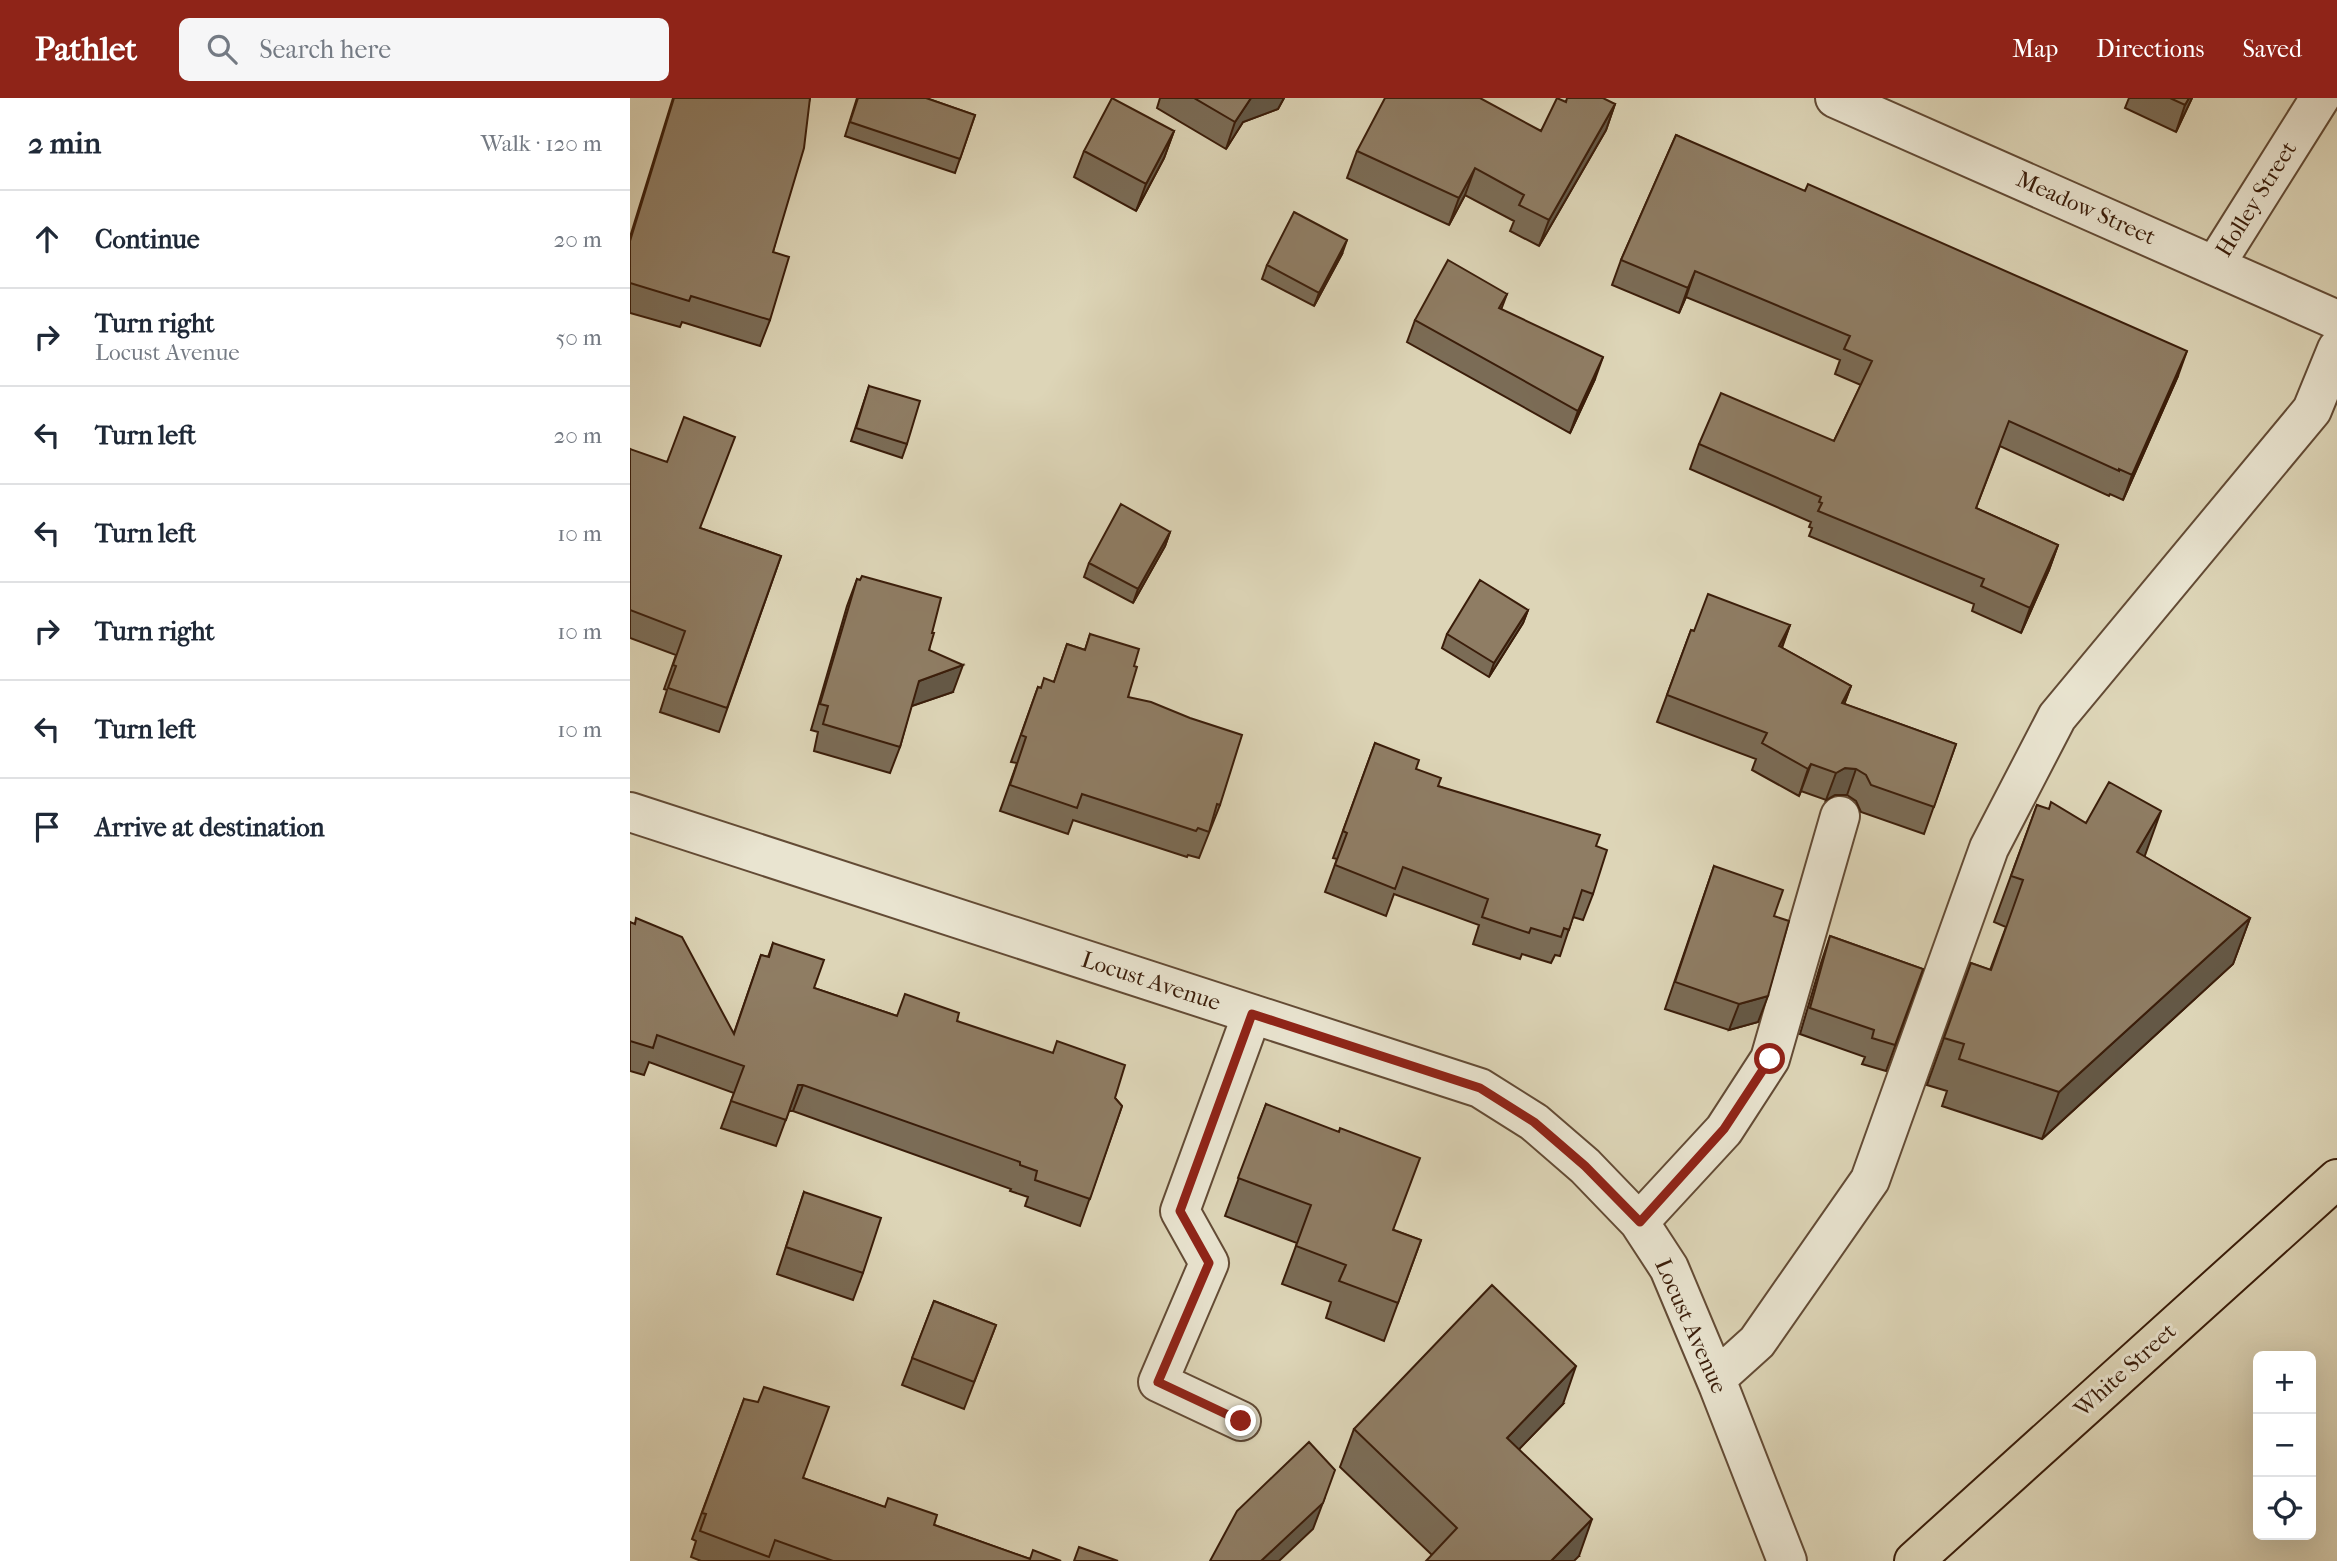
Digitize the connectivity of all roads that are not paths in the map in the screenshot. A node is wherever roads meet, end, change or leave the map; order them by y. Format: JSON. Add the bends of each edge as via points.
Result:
{"nodes":[{"id":1,"x":1835,"y":98,"type":"edge"},
{"id":2,"x":2320,"y":98,"type":"edge"},
{"id":3,"x":2215,"y":265,"type":"junction"},
{"id":4,"x":2337,"y":320,"type":"edge"},
{"id":5,"x":2337,"y":349,"type":"edge"},
{"id":6,"x":630,"y":812,"type":"edge"},
{"id":7,"x":1840,"y":817,"type":"dead end"},
{"id":8,"x":1252,"y":1014,"type":"junction"},
{"id":9,"x":2337,"y":1179,"type":"edge"},
{"id":10,"x":1640,"y":1222,"type":"junction"},
{"id":11,"x":1716,"y":1380,"type":"junction"},
{"id":12,"x":1241,"y":1421,"type":"dead end"},
{"id":13,"x":1787,"y":1561,"type":"edge"},
{"id":14,"x":1914,"y":1561,"type":"edge"}],
"edges":[{"from":1,"to":3,"type":"street","name":"Meadow Street"},
{"from":2,"to":3,"type":"street","name":"Holley Street"},
{"from":3,"to":4,"type":"street","name":"Meadow Street"},
{"from":5,"to":11,"type":"street","via":[[2312,410],[2057,717],[1989,848],[1870,1180],[1757,1342]]},
{"from":6,"to":8,"type":"street","name":"Locust Avenue"},
{"from":7,"to":10,"type":"street","via":[[1770,1059],[1724,1129]]},
{"from":8,"to":10,"type":"street","name":"Locust Avenue","via":[[1480,1088],[1534,1122]]},
{"from":8,"to":12,"type":"street","via":[[1180,1211],[1209,1263],[1158,1382]]},
{"from":9,"to":14,"type":"main road","name":"White Street"},
{"from":10,"to":11,"type":"street","name":"Locust Avenue","via":[[1669,1268]]},
{"from":11,"to":13,"type":"street","name":"Locust Avenue"}]}
